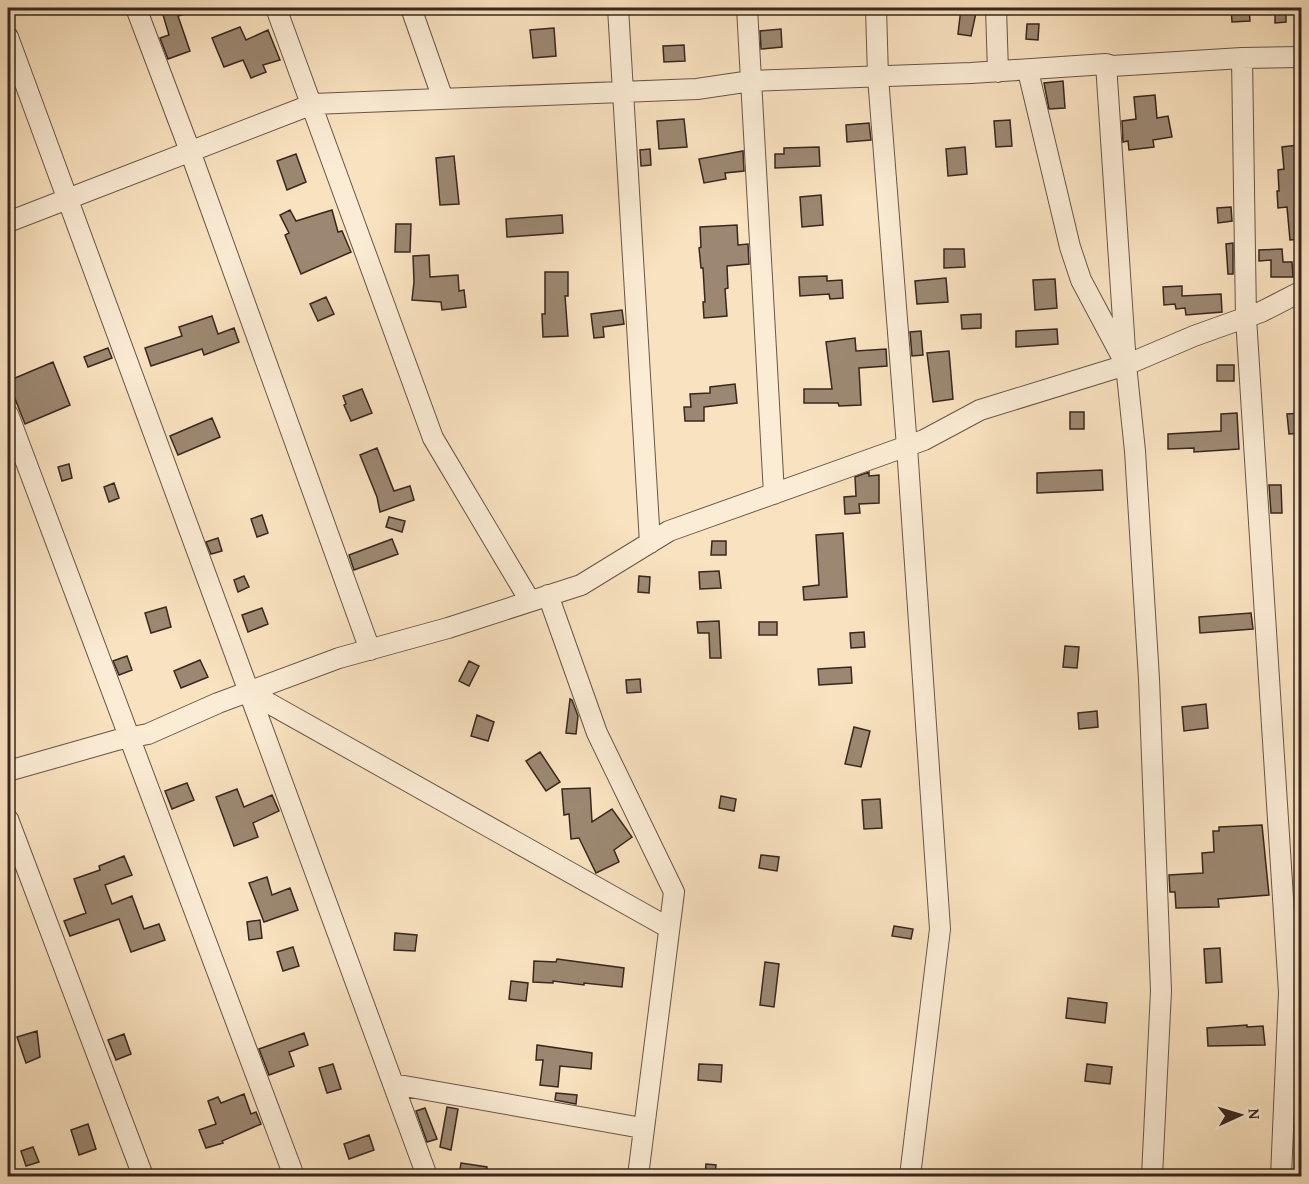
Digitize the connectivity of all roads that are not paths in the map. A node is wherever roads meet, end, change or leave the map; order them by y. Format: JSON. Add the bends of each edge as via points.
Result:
{"nodes":[{"id":1,"x":136,"y":8,"type":"edge"},
{"id":2,"x":276,"y":8,"type":"edge"},
{"id":3,"x":411,"y":8,"type":"edge"},
{"id":4,"x":618,"y":8,"type":"edge"},
{"id":5,"x":747,"y":8,"type":"edge"},
{"id":6,"x":876,"y":8,"type":"edge"},
{"id":7,"x":996,"y":8,"type":"edge"},
{"id":8,"x":8,"y":37,"type":"edge"},
{"id":9,"x":1302,"y":57,"type":"edge"},
{"id":10,"x":1242,"y":58,"type":"junction"},
{"id":11,"x":1106,"y":64,"type":"junction"},
{"id":12,"x":1028,"y":71,"type":"junction"},
{"id":13,"x":998,"y":72,"type":"junction"},
{"id":14,"x":878,"y":77,"type":"junction"},
{"id":15,"x":751,"y":81,"type":"junction"},
{"id":16,"x":622,"y":92,"type":"junction"},
{"id":17,"x":443,"y":99,"type":"junction"},
{"id":18,"x":313,"y":104,"type":"junction"},
{"id":19,"x":190,"y":151,"type":"junction"},
{"id":20,"x":67,"y":199,"type":"junction"},
{"id":21,"x":8,"y":222,"type":"edge"},
{"id":22,"x":1302,"y":291,"type":"edge"},
{"id":23,"x":1245,"y":318,"type":"junction"},
{"id":24,"x":1126,"y":365,"type":"junction"},
{"id":25,"x":8,"y":414,"type":"edge"},
{"id":26,"x":907,"y":447,"type":"junction"},
{"id":27,"x":774,"y":494,"type":"junction"},
{"id":28,"x":650,"y":543,"type":"junction"},
{"id":29,"x":539,"y":598,"type":"junction"},
{"id":30,"x":370,"y":650,"type":"junction"},
{"id":31,"x":249,"y":692,"type":"junction"},
{"id":32,"x":129,"y":737,"type":"junction"},
{"id":33,"x":8,"y":771,"type":"edge"},
{"id":34,"x":8,"y":819,"type":"edge"},
{"id":35,"x":669,"y":928,"type":"junction"},
{"id":36,"x":393,"y":1084,"type":"junction"},
{"id":37,"x":642,"y":1128,"type":"junction"},
{"id":38,"x":142,"y":1176,"type":"edge"},
{"id":39,"x":294,"y":1176,"type":"edge"},
{"id":40,"x":427,"y":1176,"type":"edge"},
{"id":41,"x":638,"y":1176,"type":"edge"},
{"id":42,"x":910,"y":1176,"type":"edge"},
{"id":43,"x":1152,"y":1176,"type":"edge"},
{"id":44,"x":1281,"y":1176,"type":"edge"}],
"edges":[{"from":1,"to":19,"type":"street"},
{"from":2,"to":18,"type":"street"},
{"from":3,"to":17,"type":"street"},
{"from":4,"to":16,"type":"street"},
{"from":5,"to":15,"type":"street"},
{"from":6,"to":14,"type":"street"},
{"from":7,"to":13,"type":"street"},
{"from":8,"to":20,"type":"street"},
{"from":9,"to":10,"type":"street"},
{"from":10,"to":11,"type":"street"},
{"from":10,"to":23,"type":"street"},
{"from":11,"to":12,"type":"street"},
{"from":11,"to":24,"type":"street"},
{"from":12,"to":13,"type":"street"},
{"from":12,"to":24,"type":"street","via":[[1070,247],[1081,280]]},
{"from":13,"to":14,"type":"street"},
{"from":14,"to":15,"type":"street"},
{"from":14,"to":26,"type":"street"},
{"from":15,"to":16,"type":"street","via":[[697,89]]},
{"from":15,"to":27,"type":"street"},
{"from":16,"to":17,"type":"street"},
{"from":16,"to":28,"type":"street"},
{"from":17,"to":18,"type":"street"},
{"from":18,"to":19,"type":"street"},
{"from":18,"to":29,"type":"street","via":[[433,438]]},
{"from":19,"to":20,"type":"street"},
{"from":19,"to":30,"type":"street"},
{"from":20,"to":21,"type":"street"},
{"from":20,"to":31,"type":"street"},
{"from":22,"to":23,"type":"street"},
{"from":23,"to":24,"type":"street"},
{"from":23,"to":44,"type":"street","via":[[1289,992]]},
{"from":24,"to":26,"type":"street","via":[[980,410]]},
{"from":24,"to":43,"type":"street","via":[[1148,668],[1161,991]]},
{"from":25,"to":32,"type":"street"},
{"from":26,"to":27,"type":"street"},
{"from":26,"to":42,"type":"street","via":[[940,929]]},
{"from":27,"to":28,"type":"street","via":[[669,531]]},
{"from":28,"to":29,"type":"street","via":[[581,585]]},
{"from":29,"to":30,"type":"street"},
{"from":29,"to":35,"type":"street","via":[[597,733],[674,892]]},
{"from":30,"to":31,"type":"street"},
{"from":31,"to":32,"type":"street","via":[[148,734]]},
{"from":31,"to":35,"type":"street"},
{"from":31,"to":36,"type":"street"},
{"from":32,"to":33,"type":"street"},
{"from":32,"to":39,"type":"street"},
{"from":34,"to":38,"type":"street"},
{"from":35,"to":37,"type":"street"},
{"from":36,"to":37,"type":"street"},
{"from":36,"to":40,"type":"street"},
{"from":37,"to":41,"type":"street"}]}
